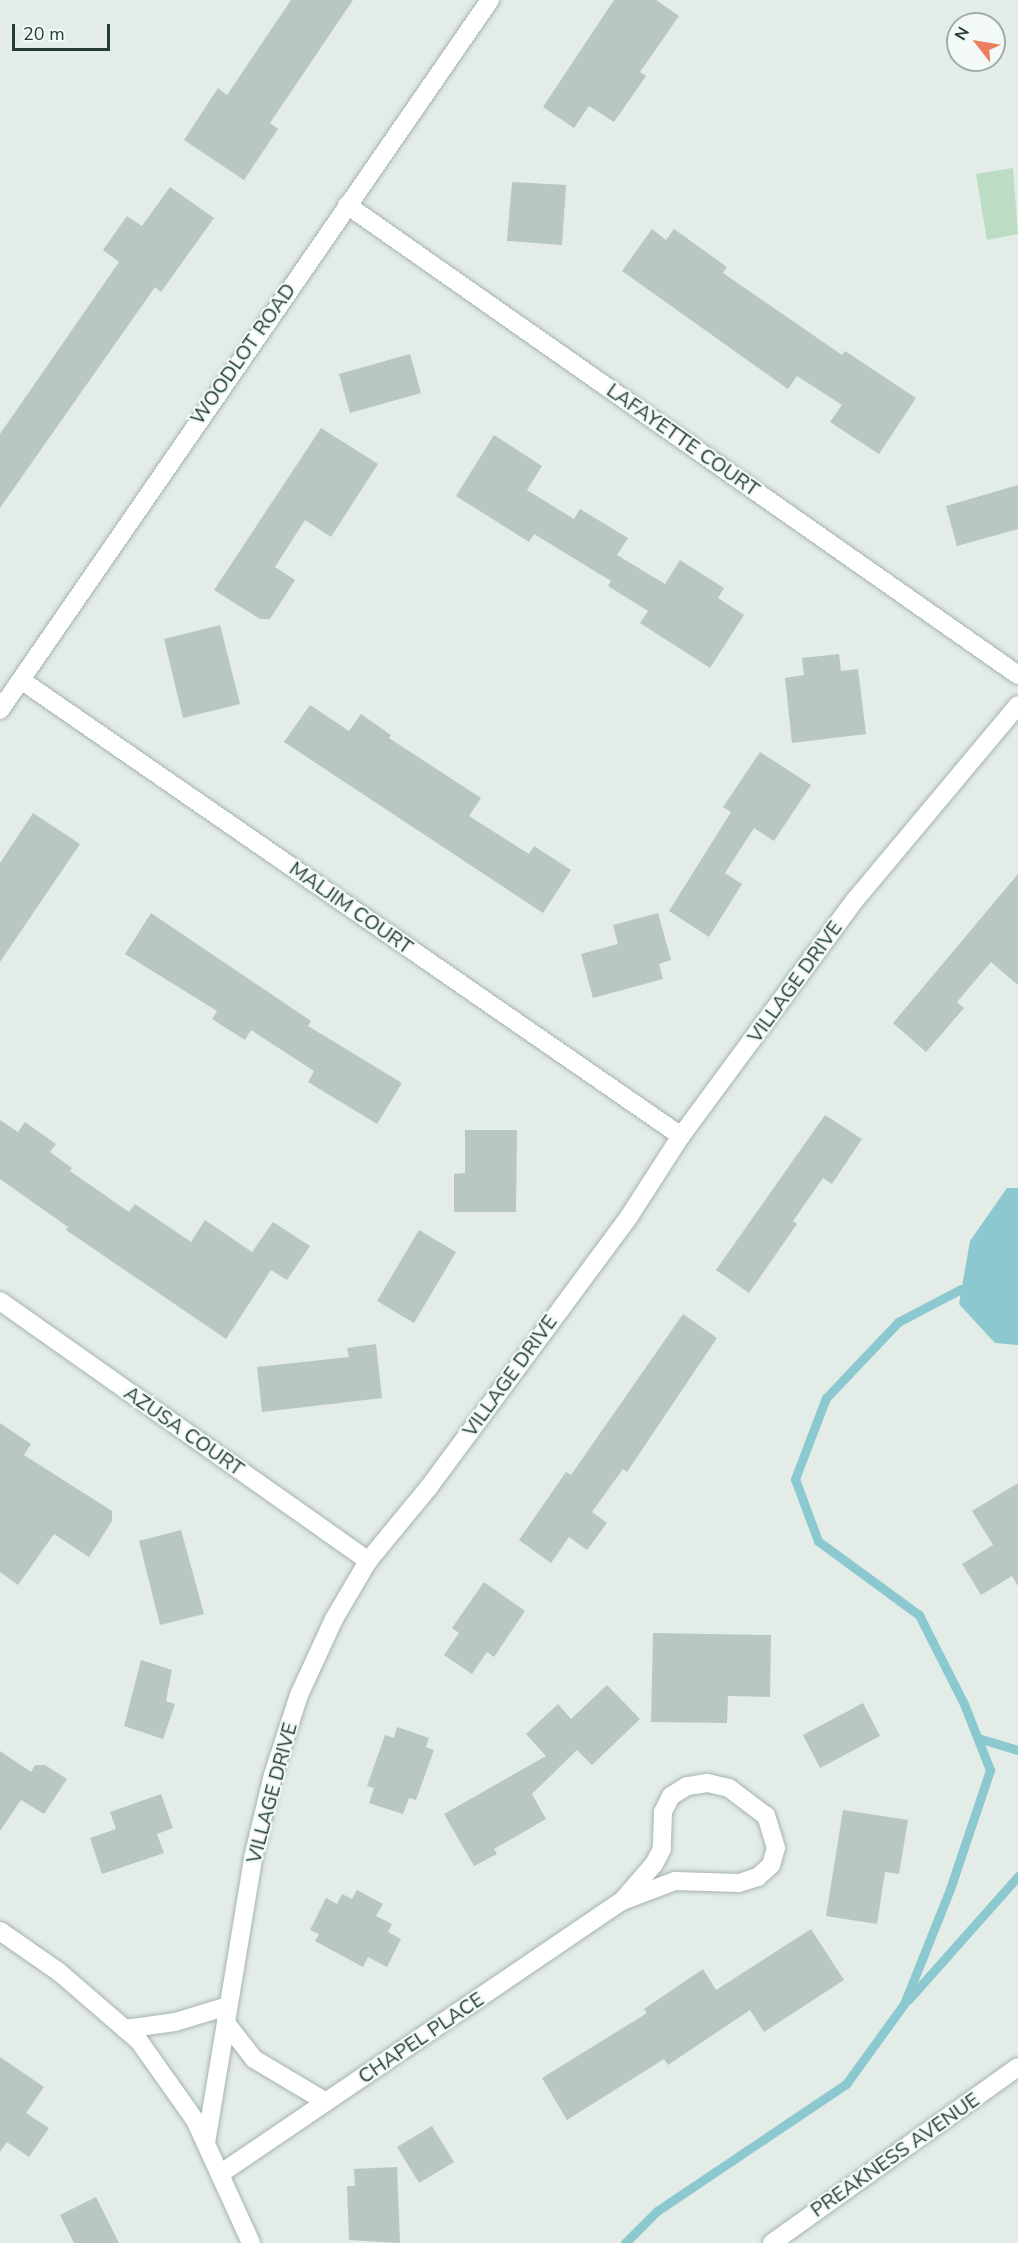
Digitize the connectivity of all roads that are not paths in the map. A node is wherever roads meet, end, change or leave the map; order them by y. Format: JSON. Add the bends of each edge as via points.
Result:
{"nodes":[{"id":1,"x":490,"y":0,"type":"edge"},
{"id":2,"x":347,"y":205,"type":"junction"},
{"id":3,"x":1018,"y":675,"type":"edge"},
{"id":4,"x":21,"y":680,"type":"junction"},
{"id":5,"x":1018,"y":705,"type":"edge"},
{"id":6,"x":0,"y":710,"type":"edge"},
{"id":7,"x":681,"y":1136,"type":"junction"},
{"id":8,"x":0,"y":1300,"type":"edge"},
{"id":9,"x":368,"y":1561,"type":"junction"},
{"id":10,"x":622,"y":1901,"type":"junction"},
{"id":11,"x":0,"y":1931,"type":"edge"},
{"id":12,"x":227,"y":2015,"type":"junction"},
{"id":13,"x":125,"y":2029,"type":"junction"},
{"id":14,"x":1018,"y":2067,"type":"edge"},
{"id":15,"x":326,"y":2102,"type":"junction"},
{"id":16,"x":206,"y":2143,"type":"junction"},
{"id":17,"x":220,"y":2174,"type":"junction"},
{"id":18,"x":251,"y":2243,"type":"edge"},
{"id":19,"x":771,"y":2243,"type":"edge"}],
"edges":[{"from":1,"to":2,"type":"street","name":"WOODLOT ROAD"},
{"from":2,"to":3,"type":"street","name":"LAFAYETTE COURT"},
{"from":2,"to":4,"type":"street","name":"WOODLOT ROAD"},
{"from":4,"to":6,"type":"street","name":"WOODLOT ROAD"},
{"from":4,"to":7,"type":"street","name":"MALJIM COURT"},
{"from":5,"to":7,"type":"street","name":"VILLAGE DRIVE","via":[[855,900]]},
{"from":7,"to":9,"type":"street","name":"VILLAGE DRIVE","via":[[630,1215],[429,1487]]},
{"from":8,"to":9,"type":"street","name":"AZUSA COURT"},
{"from":9,"to":12,"type":"street","name":"VILLAGE DRIVE","via":[[334,1618],[300,1695],[273,1775],[253,1858]]},
{"from":10,"to":10,"type":"street","name":"CHAPEL PLACE","via":[[675,1881],[739,1883],[758,1877],[771,1865],[776,1848],[766,1816],[729,1788],[707,1783],[687,1786],[671,1796],[663,1812],[662,1849],[654,1864]]},
{"from":10,"to":15,"type":"street","name":"CHAPEL PLACE"},
{"from":11,"to":13,"type":"street","via":[[59,1972]]},
{"from":12,"to":13,"type":"street"},
{"from":12,"to":15,"type":"street","via":[[254,2059]]},
{"from":12,"to":16,"type":"street","name":"VILLAGE DRIVE"},
{"from":13,"to":16,"type":"street","via":[[166,2075]]},
{"from":14,"to":19,"type":"street","name":"PREAKNESS AVENUE"},
{"from":15,"to":17,"type":"street","name":"CHAPEL PLACE"},
{"from":16,"to":17,"type":"street"},
{"from":17,"to":18,"type":"street"}]}
